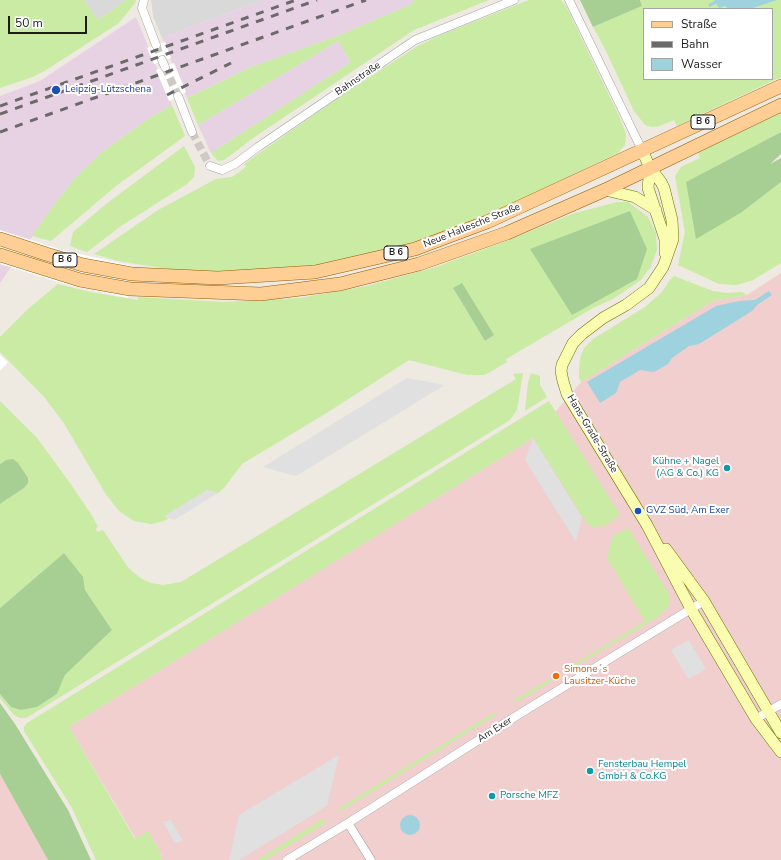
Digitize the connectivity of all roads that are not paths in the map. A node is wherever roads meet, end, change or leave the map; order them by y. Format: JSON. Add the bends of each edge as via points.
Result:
{"nodes":[{"id":1,"x":144,"y":0,"type":"edge"},
{"id":2,"x":514,"y":0,"type":"edge"},
{"id":3,"x":569,"y":0,"type":"edge"},
{"id":4,"x":156,"y":46,"type":"tunnel mouth"},
{"id":5,"x":781,"y":86,"type":"edge"},
{"id":6,"x":178,"y":96,"type":"tunnel mouth"},
{"id":7,"x":781,"y":105,"type":"edge"},
{"id":8,"x":192,"y":132,"type":"tunnel mouth"},
{"id":9,"x":642,"y":150,"type":"junction"},
{"id":10,"x":210,"y":166,"type":"dead end"},
{"id":11,"x":650,"y":168,"type":"junction"},
{"id":12,"x":605,"y":190,"type":"junction"},
{"id":13,"x":656,"y":210,"type":"junction"},
{"id":14,"x":0,"y":239,"type":"edge"},
{"id":15,"x":0,"y":255,"type":"edge"},
{"id":16,"x":665,"y":262,"type":"junction"},
{"id":17,"x":647,"y":525,"type":"junction"},
{"id":18,"x":704,"y":601,"type":"junction"},
{"id":19,"x":691,"y":609,"type":"junction"},
{"id":20,"x":781,"y":704,"type":"edge"},
{"id":21,"x":769,"y":711,"type":"junction"},
{"id":22,"x":756,"y":719,"type":"junction"},
{"id":23,"x":781,"y":733,"type":"edge"},
{"id":24,"x":781,"y":752,"type":"edge"},
{"id":25,"x":348,"y":823,"type":"junction"},
{"id":26,"x":287,"y":860,"type":"edge"},
{"id":27,"x":371,"y":860,"type":"edge"}],
"edges":[{"from":1,"to":4,"type":"street","via":[[142,8]]},
{"from":2,"to":10,"type":"street","name":"Bahnstraße","via":[[415,40],[235,164],[222,170]]},
{"from":3,"to":9,"type":"street"},
{"from":5,"to":9,"type":"main road","name":"Neue Hallesche Straße","number":"B 6"},
{"from":6,"to":8,"type":"street"},
{"from":7,"to":11,"type":"main road","name":"Neue Hallesche Straße","number":"B 6"},
{"from":9,"to":11,"type":"street","name":"Hans-Grade-Straße"},
{"from":9,"to":14,"type":"main road","name":"Neue Hallesche Straße","number":"B 6","via":[[487,222],[415,249],[315,272],[218,278],[132,274],[83,264]]},
{"from":11,"to":12,"type":"main road","name":"Neue Hallesche Straße","number":"B 6"},
{"from":11,"to":13,"type":"street","name":"Hans-Grade-Straße","via":[[648,188]]},
{"from":11,"to":16,"type":"street","name":"Hans-Grade-Straße","via":[[664,188],[672,220],[673,239]]},
{"from":12,"to":13,"type":"street","via":[[635,197]]},
{"from":12,"to":15,"type":"main road","name":"Neue Hallesche Straße","number":"B 6","via":[[507,233],[418,264],[340,284],[261,294],[130,289],[80,280]]},
{"from":13,"to":16,"type":"street","name":"Hans-Grade-Straße","via":[[665,239]]},
{"from":16,"to":17,"type":"street","name":"Hans-Grade-Straße","via":[[649,288],[603,318],[573,343],[561,371],[567,394]]},
{"from":17,"to":18,"type":"street","name":"Hans-Grade-Straße"},
{"from":17,"to":19,"type":"street","name":"Hans-Grade-Straße"},
{"from":18,"to":19,"type":"street","name":"Am Exer"},
{"from":18,"to":21,"type":"street","name":"Hans-Grade-Straße"},
{"from":19,"to":22,"type":"street","name":"Hans-Grade-Straße"},
{"from":19,"to":25,"type":"street","name":"Am Exer"},
{"from":20,"to":21,"type":"street"},
{"from":21,"to":22,"type":"street"},
{"from":21,"to":23,"type":"street","name":"Hans-Grade-Straße"},
{"from":22,"to":24,"type":"street","name":"Hans-Grade-Straße"},
{"from":25,"to":26,"type":"street","name":"Am Exer"},
{"from":25,"to":27,"type":"street"}]}
